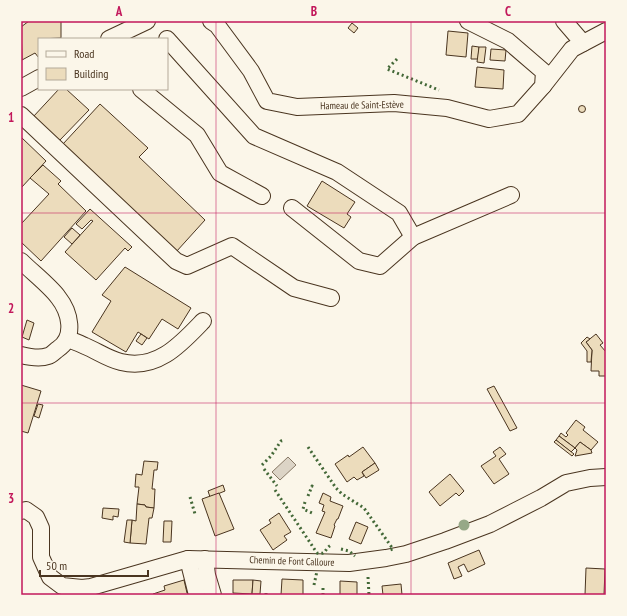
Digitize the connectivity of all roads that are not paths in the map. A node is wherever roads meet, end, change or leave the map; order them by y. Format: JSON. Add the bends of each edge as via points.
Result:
{"nodes":[{"id":1,"x":149,"y":21,"type":"edge"},
{"id":2,"x":211,"y":21,"type":"edge"},
{"id":3,"x":468,"y":21,"type":"edge"},
{"id":4,"x":564,"y":21,"type":"edge"},
{"id":5,"x":606,"y":31,"type":"edge"},
{"id":6,"x":111,"y":38,"type":"edge"},
{"id":7,"x":166,"y":38,"type":"edge"},
{"id":8,"x":168,"y":40,"type":"edge"},
{"id":9,"x":583,"y":43,"type":"junction"},
{"id":10,"x":38,"y":79,"type":"edge"},
{"id":11,"x":543,"y":86,"type":"junction"},
{"id":12,"x":21,"y":88,"type":"edge"},
{"id":13,"x":141,"y":90,"type":"edge"},
{"id":14,"x":21,"y":115,"type":"edge"},
{"id":15,"x":511,"y":195,"type":"dead end"},
{"id":16,"x":262,"y":196,"type":"dead end"},
{"id":17,"x":292,"y":208,"type":"dead end"},
{"id":18,"x":413,"y":236,"type":"junction"},
{"id":19,"x":21,"y":261,"type":"edge"},
{"id":20,"x":332,"y":298,"type":"dead end"},
{"id":21,"x":204,"y":321,"type":"dead end"},
{"id":22,"x":68,"y":339,"type":"junction"},
{"id":23,"x":21,"y":355,"type":"edge"},
{"id":24,"x":606,"y":477,"type":"edge"},
{"id":25,"x":21,"y":511,"type":"edge"},
{"id":26,"x":205,"y":559,"type":"junction"},
{"id":27,"x":188,"y":560,"type":"junction"},
{"id":28,"x":198,"y":595,"type":"edge"},
{"id":29,"x":213,"y":595,"type":"edge"}],
"edges":[{"from":1,"to":6,"type":"street"},
{"from":1,"to":7,"type":"street"},
{"from":2,"to":11,"type":"street","name":"Hameau de Saint-Estève","via":[[217,25],[251,71],[267,102],[297,107],[394,103],[447,108],[489,119],[518,114]]},
{"from":3,"to":11,"type":"street","via":[[508,41],[527,56],[544,72]]},
{"from":4,"to":9,"type":"street"},
{"from":5,"to":9,"type":"street","name":"Hameau de Saint-Estève"},
{"from":8,"to":18,"type":"street","via":[[254,136],[337,172],[399,213]]},
{"from":9,"to":11,"type":"street","name":"Hameau de Saint-Estève","via":[[572,49]]},
{"from":10,"to":12,"type":"street"},
{"from":13,"to":16,"type":"street","via":[[197,135],[220,173]]},
{"from":14,"to":20,"type":"street","via":[[176,261],[187,266],[232,246],[294,288]]},
{"from":15,"to":18,"type":"street"},
{"from":17,"to":18,"type":"street","via":[[359,261],[370,264],[380,266]]},
{"from":19,"to":22,"type":"street","via":[[58,297],[68,314]]},
{"from":21,"to":22,"type":"street","via":[[179,345],[158,360],[139,364],[120,362]]},
{"from":22,"to":23,"type":"street","via":[[48,356]]},
{"from":24,"to":26,"type":"street","name":"Chemin de Font Calloure","via":[[566,483],[490,524],[406,554],[368,562]]},
{"from":25,"to":27,"type":"street","name":"Chemin de Font Calloure","via":[[26,510],[36,517],[42,528],[41,558],[50,577],[62,586],[91,588]]},
{"from":26,"to":27,"type":"street","name":"Chemin de Font Calloure"},
{"from":26,"to":29,"type":"street"},
{"from":27,"to":28,"type":"street"}]}
